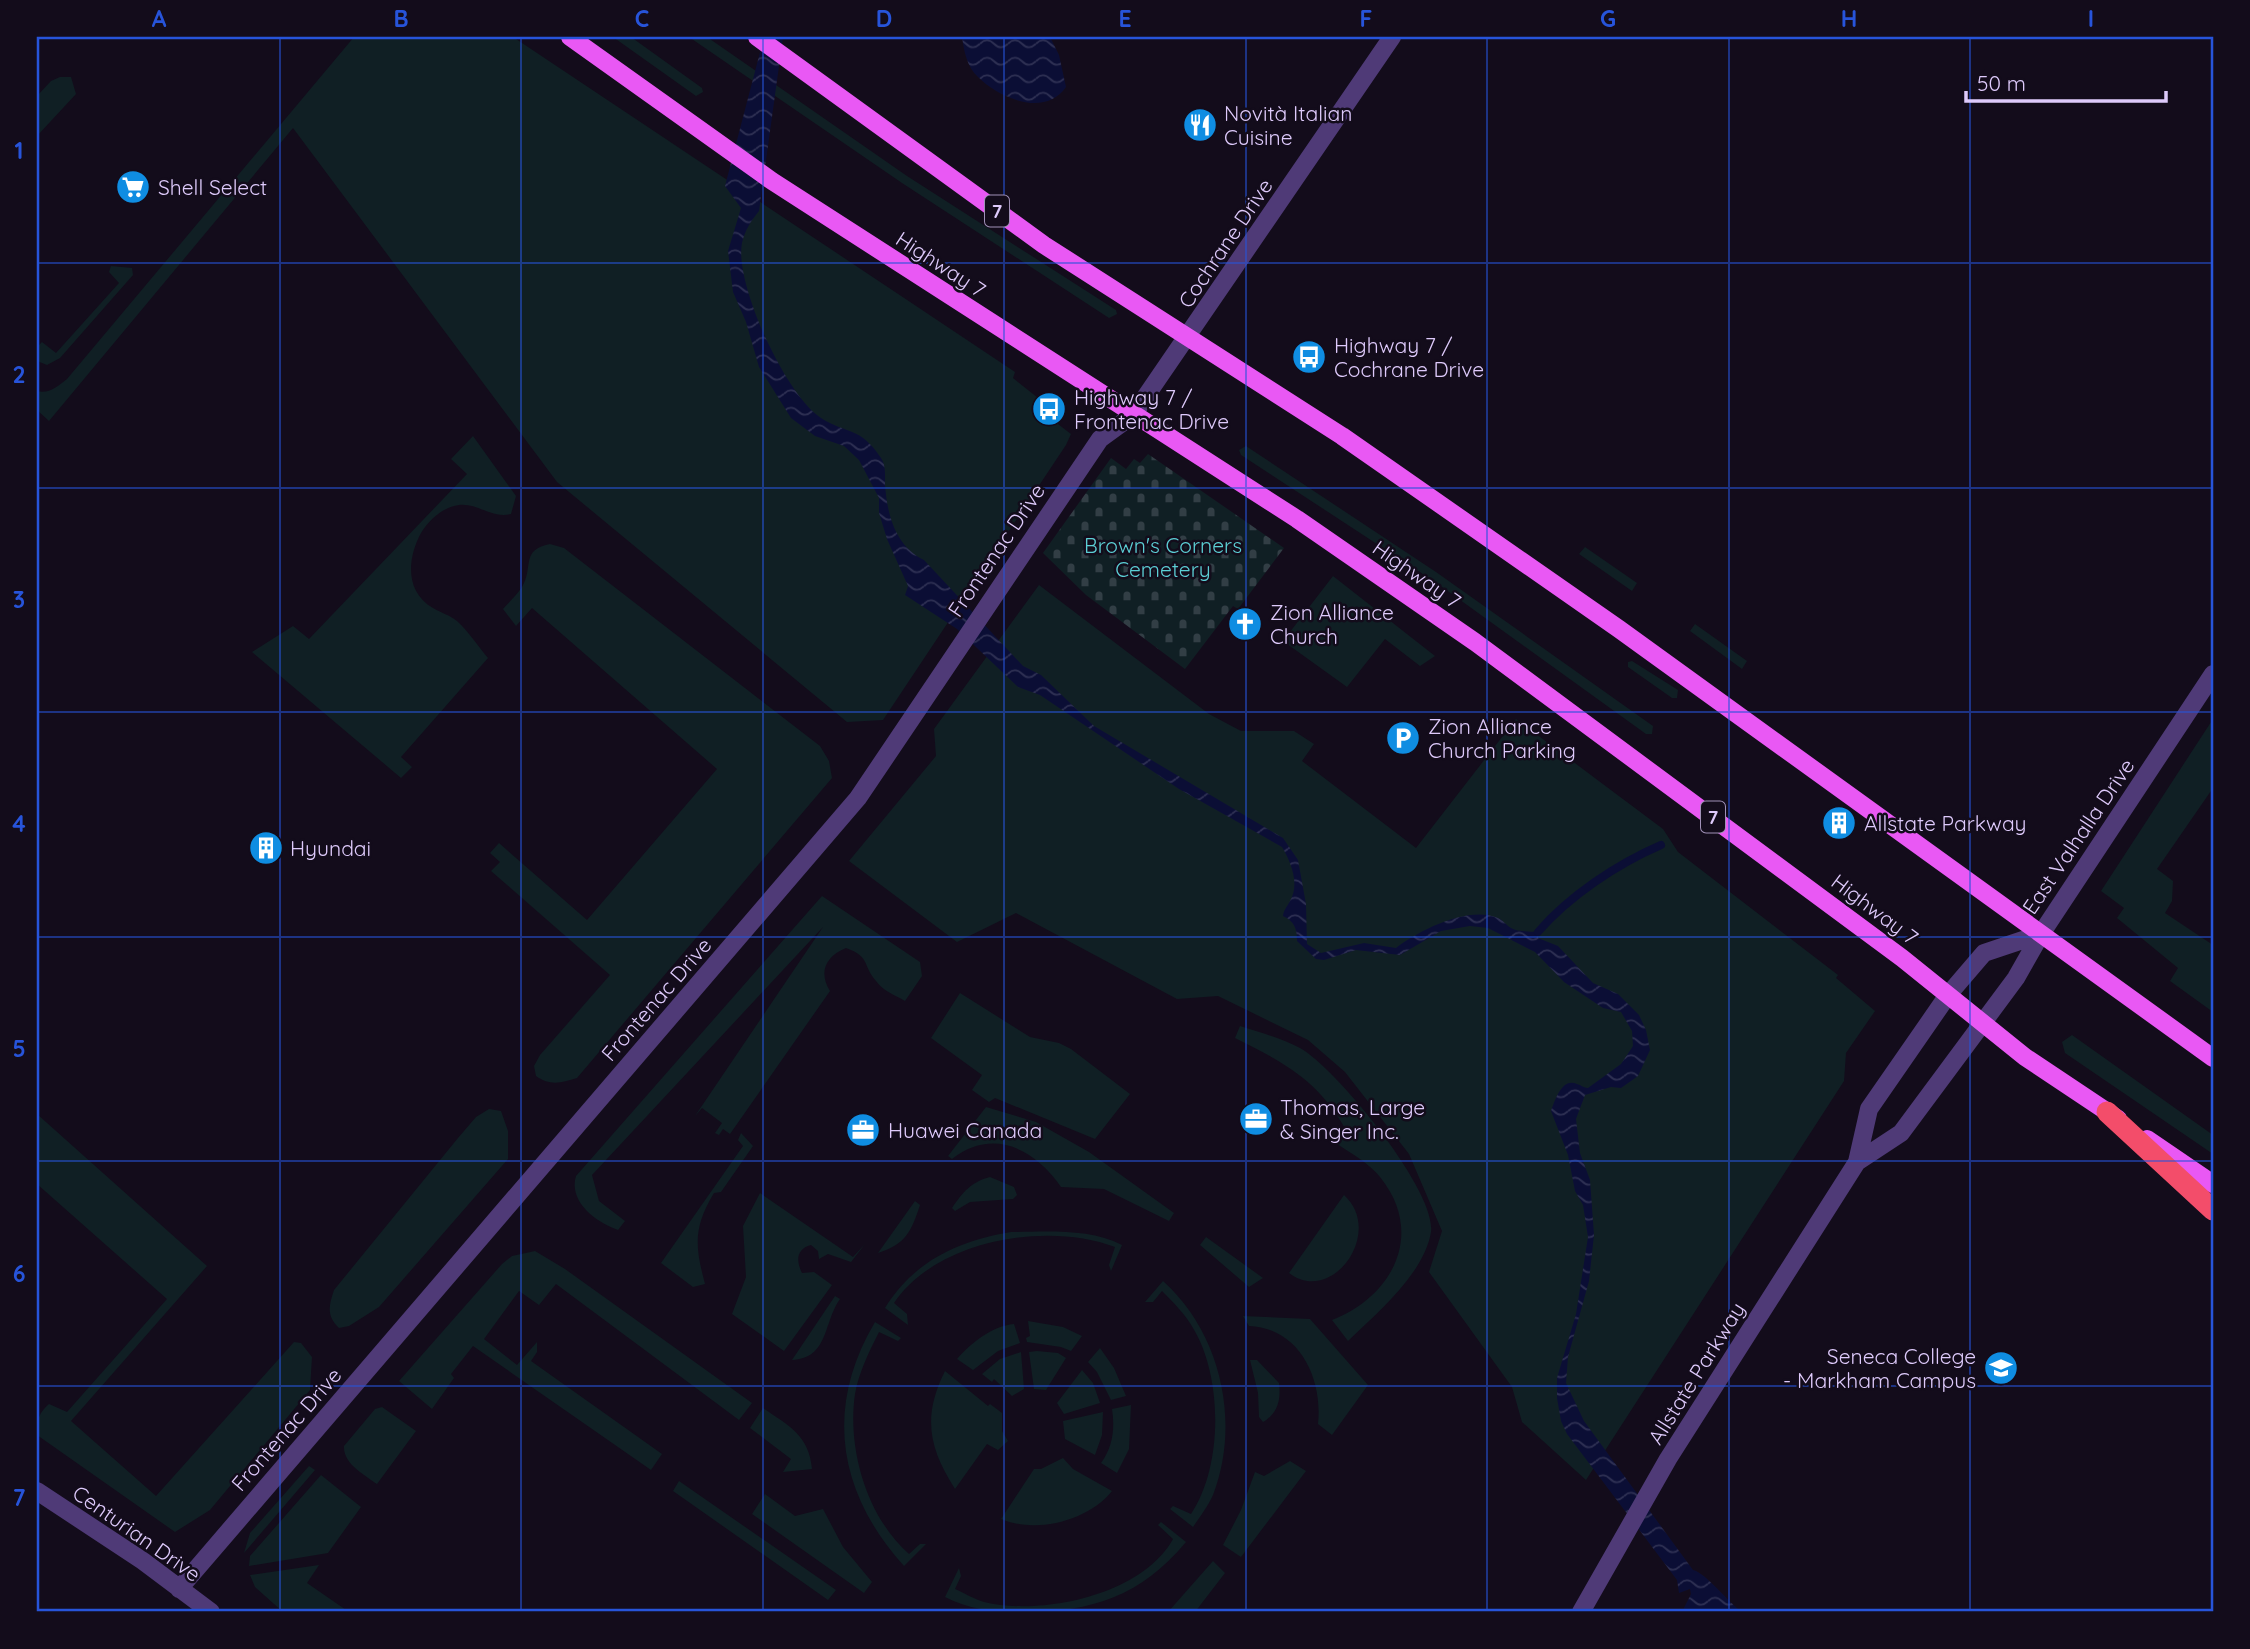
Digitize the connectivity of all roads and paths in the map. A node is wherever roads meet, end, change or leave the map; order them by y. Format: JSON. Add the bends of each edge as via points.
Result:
{"nodes":[{"id":1,"x":570,"y":37,"type":"edge"},
{"id":2,"x":757,"y":37,"type":"edge"},
{"id":3,"x":1392,"y":37,"type":"edge"},
{"id":4,"x":1189,"y":337,"type":"junction"},
{"id":5,"x":1133,"y":415,"type":"junction"},
{"id":6,"x":2213,"y":674,"type":"edge"},
{"id":7,"x":2041,"y":934,"type":"junction"},
{"id":8,"x":1948,"y":995,"type":"junction"},
{"id":9,"x":1982,"y":1024,"type":"junction"},
{"id":10,"x":2213,"y":1058,"type":"edge"},
{"id":11,"x":2107,"y":1112,"type":"junction"},
{"id":12,"x":1857,"y":1162,"type":"junction"},
{"id":13,"x":2213,"y":1184,"type":"edge"},
{"id":14,"x":2213,"y":1210,"type":"edge"},
{"id":15,"x":37,"y":1491,"type":"edge"},
{"id":16,"x":179,"y":1589,"type":"junction"},
{"id":17,"x":211,"y":1612,"type":"edge"},
{"id":18,"x":1580,"y":1612,"type":"edge"}],
"edges":[{"from":1,"to":5,"type":"main road","name":"Highway 7","number":"7","via":[[772,181]]},
{"from":2,"to":4,"type":"main road","number":"7","via":[[1044,245]]},
{"from":3,"to":4,"type":"street","name":"Cochrane Drive"},
{"from":4,"to":5,"type":"street","name":"Cochrane Drive"},
{"from":4,"to":7,"type":"main road","number":"7","via":[[1342,436],[1619,629]]},
{"from":5,"to":8,"type":"main road","name":"Highway 7","number":"7","via":[[1297,519],[1475,642]]},
{"from":5,"to":16,"type":"street","name":"Frontenac Drive","via":[[1100,439],[858,798]]},
{"from":6,"to":7,"type":"street","name":"East Valhalla Drive"},
{"from":7,"to":8,"type":"street","name":"Allstate Parkway","via":[[1984,953]]},
{"from":7,"to":9,"type":"street","name":"East Valhalla Drive"},
{"from":7,"to":10,"type":"main road","number":"7"},
{"from":8,"to":9,"type":"main road","name":"Highway 7","number":"7"},
{"from":8,"to":12,"type":"street","name":"Allstate Parkway","via":[[1869,1109]]},
{"from":9,"to":11,"type":"main road","name":"Highway 7","number":"7"},
{"from":9,"to":12,"type":"street","name":"Allstate Parkway","via":[[1901,1133]]},
{"from":11,"to":13,"type":"main road","name":"Highway 7","number":"7"},
{"from":11,"to":14,"type":"highway"},
{"from":12,"to":18,"type":"street","name":"Allstate Parkway","via":[[1668,1459]]},
{"from":15,"to":16,"type":"street","name":"Centurian Drive"},
{"from":16,"to":17,"type":"street","name":"Centurian Drive"}]}
